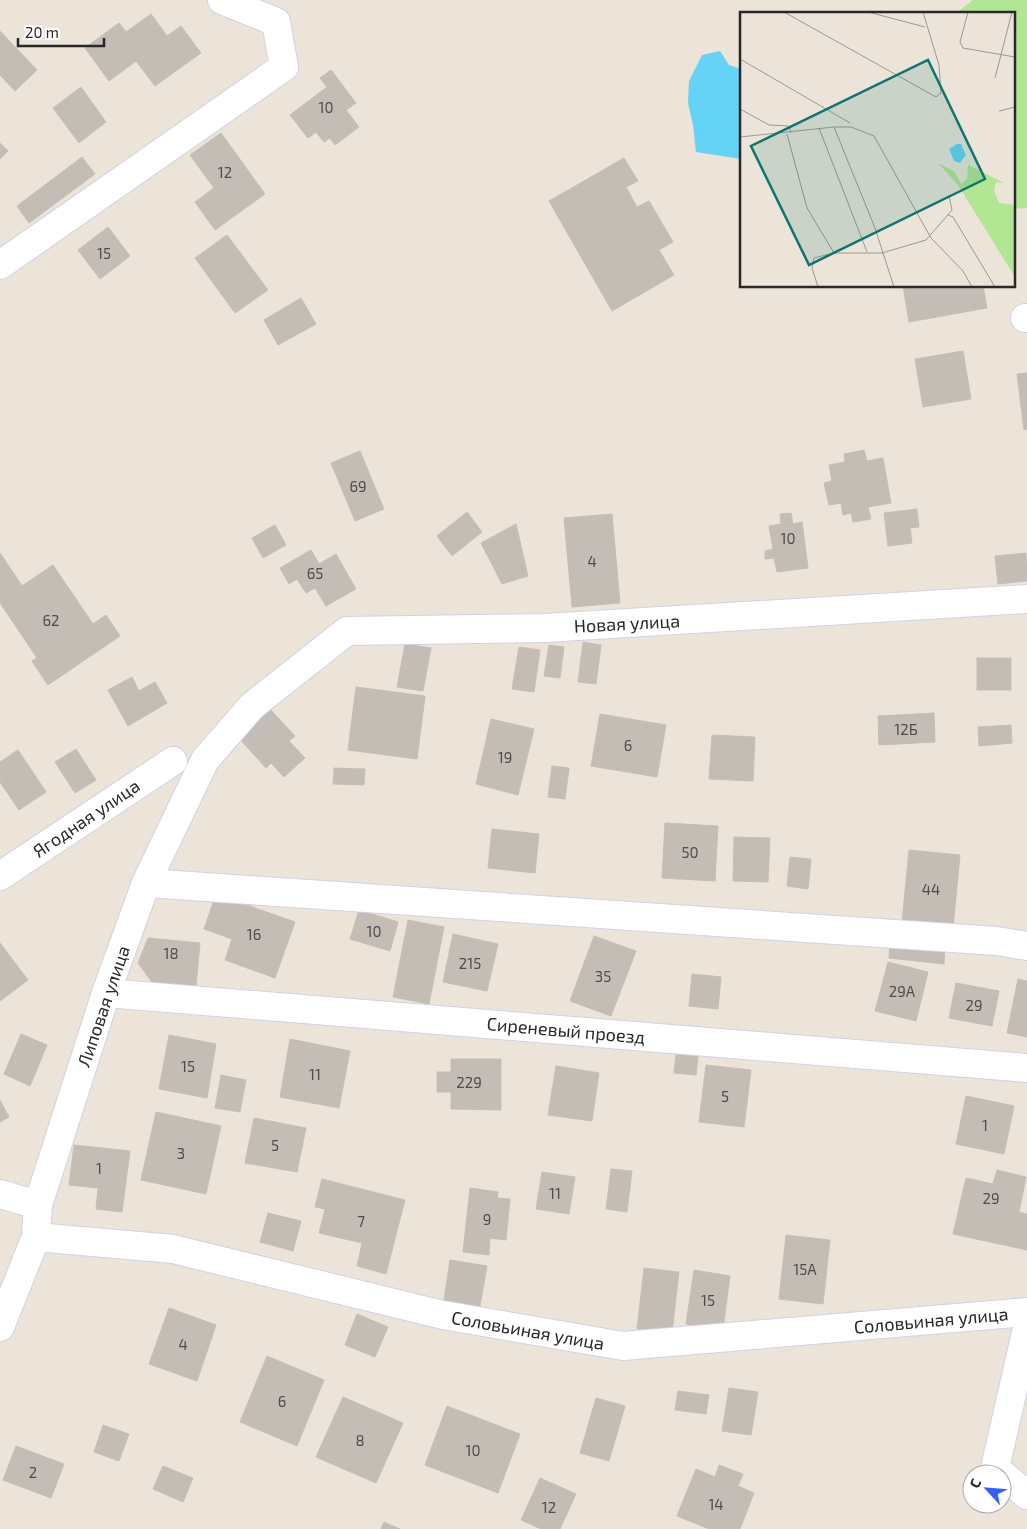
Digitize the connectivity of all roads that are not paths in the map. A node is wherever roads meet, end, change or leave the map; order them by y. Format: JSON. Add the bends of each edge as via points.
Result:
{"nodes":[{"id":1,"x":222,"y":0,"type":"edge"},
{"id":2,"x":0,"y":265,"type":"edge"},
{"id":3,"x":1027,"y":599,"type":"edge"},
{"id":4,"x":252,"y":706,"type":"joint"},
{"id":5,"x":173,"y":760,"type":"dead end"},
{"id":6,"x":0,"y":876,"type":"edge"},
{"id":7,"x":146,"y":883,"type":"junction"},
{"id":8,"x":1027,"y":946,"type":"edge"},
{"id":9,"x":106,"y":993,"type":"junction"},
{"id":10,"x":1027,"y":1068,"type":"edge"},
{"id":11,"x":0,"y":1194,"type":"edge"},
{"id":12,"x":38,"y":1205,"type":"junction"},
{"id":13,"x":36,"y":1237,"type":"junction"},
{"id":14,"x":1027,"y":1312,"type":"edge"},
{"id":15,"x":0,"y":1327,"type":"edge"},
{"id":16,"x":1027,"y":1328,"type":"edge"},
{"id":17,"x":996,"y":1464,"type":"edge"},
{"id":18,"x":1012,"y":1482,"type":"edge"},
{"id":19,"x":1027,"y":1495,"type":"edge"}],
"edges":[{"from":1,"to":2,"type":"street","via":[[276,22],[284,67]]},
{"from":3,"to":4,"type":"street","name":"Новая улица","via":[[545,628],[347,631]]},
{"from":4,"to":7,"type":"street","name":"Липовая улица","via":[[205,760]]},
{"from":5,"to":6,"type":"street","name":"Ягодная улица"},
{"from":7,"to":8,"type":"street","via":[[997,941]]},
{"from":7,"to":9,"type":"street","name":"Липовая улица"},
{"from":9,"to":10,"type":"street","name":"Сиреневый проезд"},
{"from":9,"to":12,"type":"street","name":"Липовая улица"},
{"from":11,"to":12,"type":"street"},
{"from":12,"to":13,"type":"street","name":"Липовая улица"},
{"from":13,"to":14,"type":"street","name":"Соловьиная улица","via":[[173,1249],[443,1315],[623,1346]]},
{"from":13,"to":15,"type":"street","name":"Липовая улица"},
{"from":16,"to":17,"type":"street"},
{"from":18,"to":19,"type":"street"}]}
